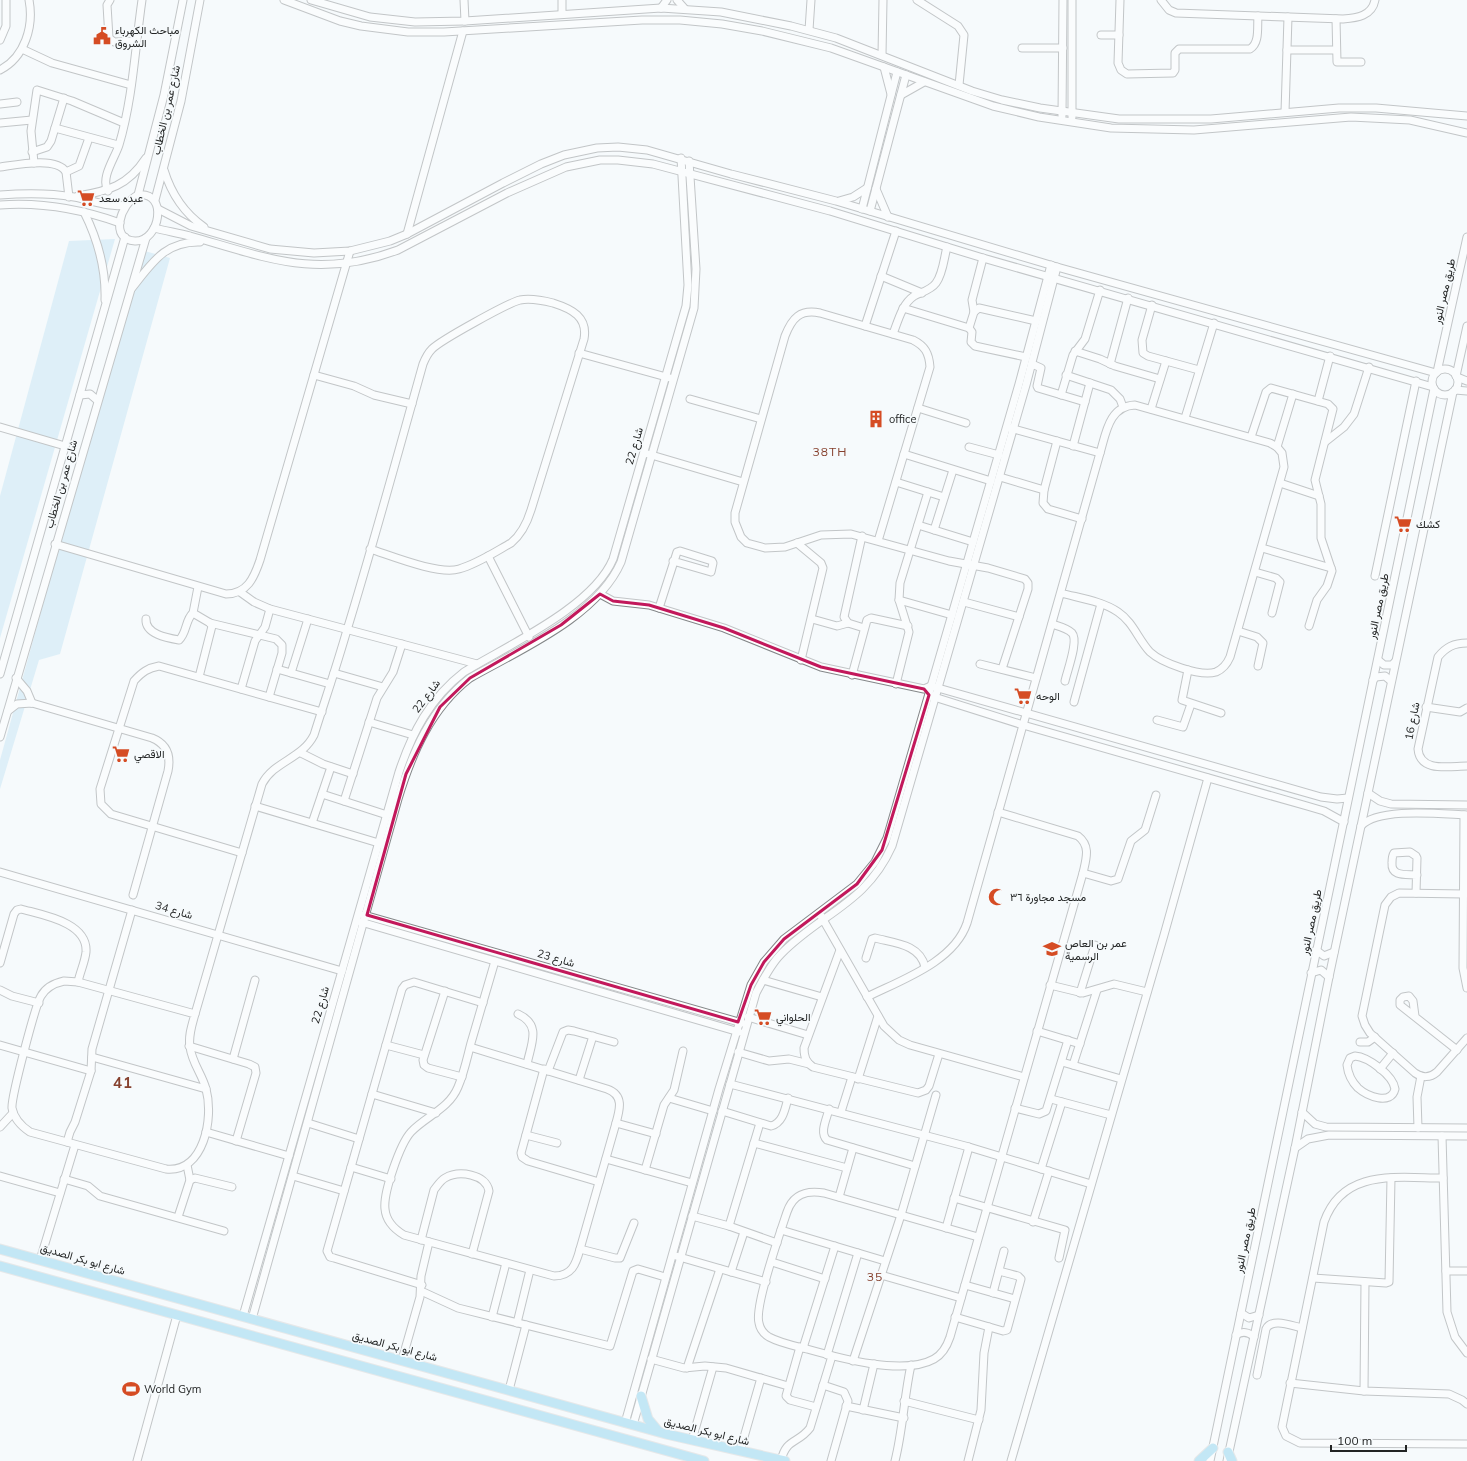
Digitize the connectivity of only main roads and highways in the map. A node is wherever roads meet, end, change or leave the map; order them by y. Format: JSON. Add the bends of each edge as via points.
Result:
{"nodes":[{"id":1,"x":0,"y":1249,"type":"edge"},
{"id":2,"x":30,"y":1257,"type":"junction"},
{"id":3,"x":0,"y":1266,"type":"edge"},
{"id":4,"x":85,"y":1272,"type":"junction"},
{"id":5,"x":26,"y":1273,"type":"junction"},
{"id":6,"x":81,"y":1288,"type":"junction"},
{"id":7,"x":357,"y":1348,"type":"junction"},
{"id":8,"x":354,"y":1363,"type":"junction"},
{"id":9,"x":641,"y":1396,"type":"road end"},
{"id":10,"x":658,"y":1431,"type":"junction"},
{"id":11,"x":1213,"y":1448,"type":"road end"},
{"id":12,"x":1228,"y":1456,"type":"edge"},
{"id":13,"x":704,"y":1461,"type":"edge"},
{"id":14,"x":782,"y":1461,"type":"edge"},
{"id":15,"x":1199,"y":1461,"type":"edge"},
{"id":16,"x":1232,"y":1461,"type":"edge"}],
"edges":[{"from":1,"to":2,"type":"main road","name":"شارع ابو بكر الصديق"},
{"from":2,"to":4,"type":"main road","name":"شارع ابو بكر الصديق"},
{"from":2,"to":5,"type":"main road"},
{"from":3,"to":5,"type":"main road"},
{"from":4,"to":6,"type":"main road"},
{"from":4,"to":7,"type":"main road","name":"شارع ابو بكر الصديق"},
{"from":5,"to":6,"type":"main road"},
{"from":6,"to":8,"type":"main road"},
{"from":7,"to":8,"type":"main road"},
{"from":7,"to":10,"type":"main road","name":"شارع ابو بكر الصديق"},
{"from":8,"to":13,"type":"main road"},
{"from":9,"to":10,"type":"main road","via":[[648,1418]]},
{"from":10,"to":14,"type":"main road","name":"شارع ابو بكر الصديق"},
{"from":11,"to":15,"type":"main road"},
{"from":12,"to":16,"type":"main road"}]}
